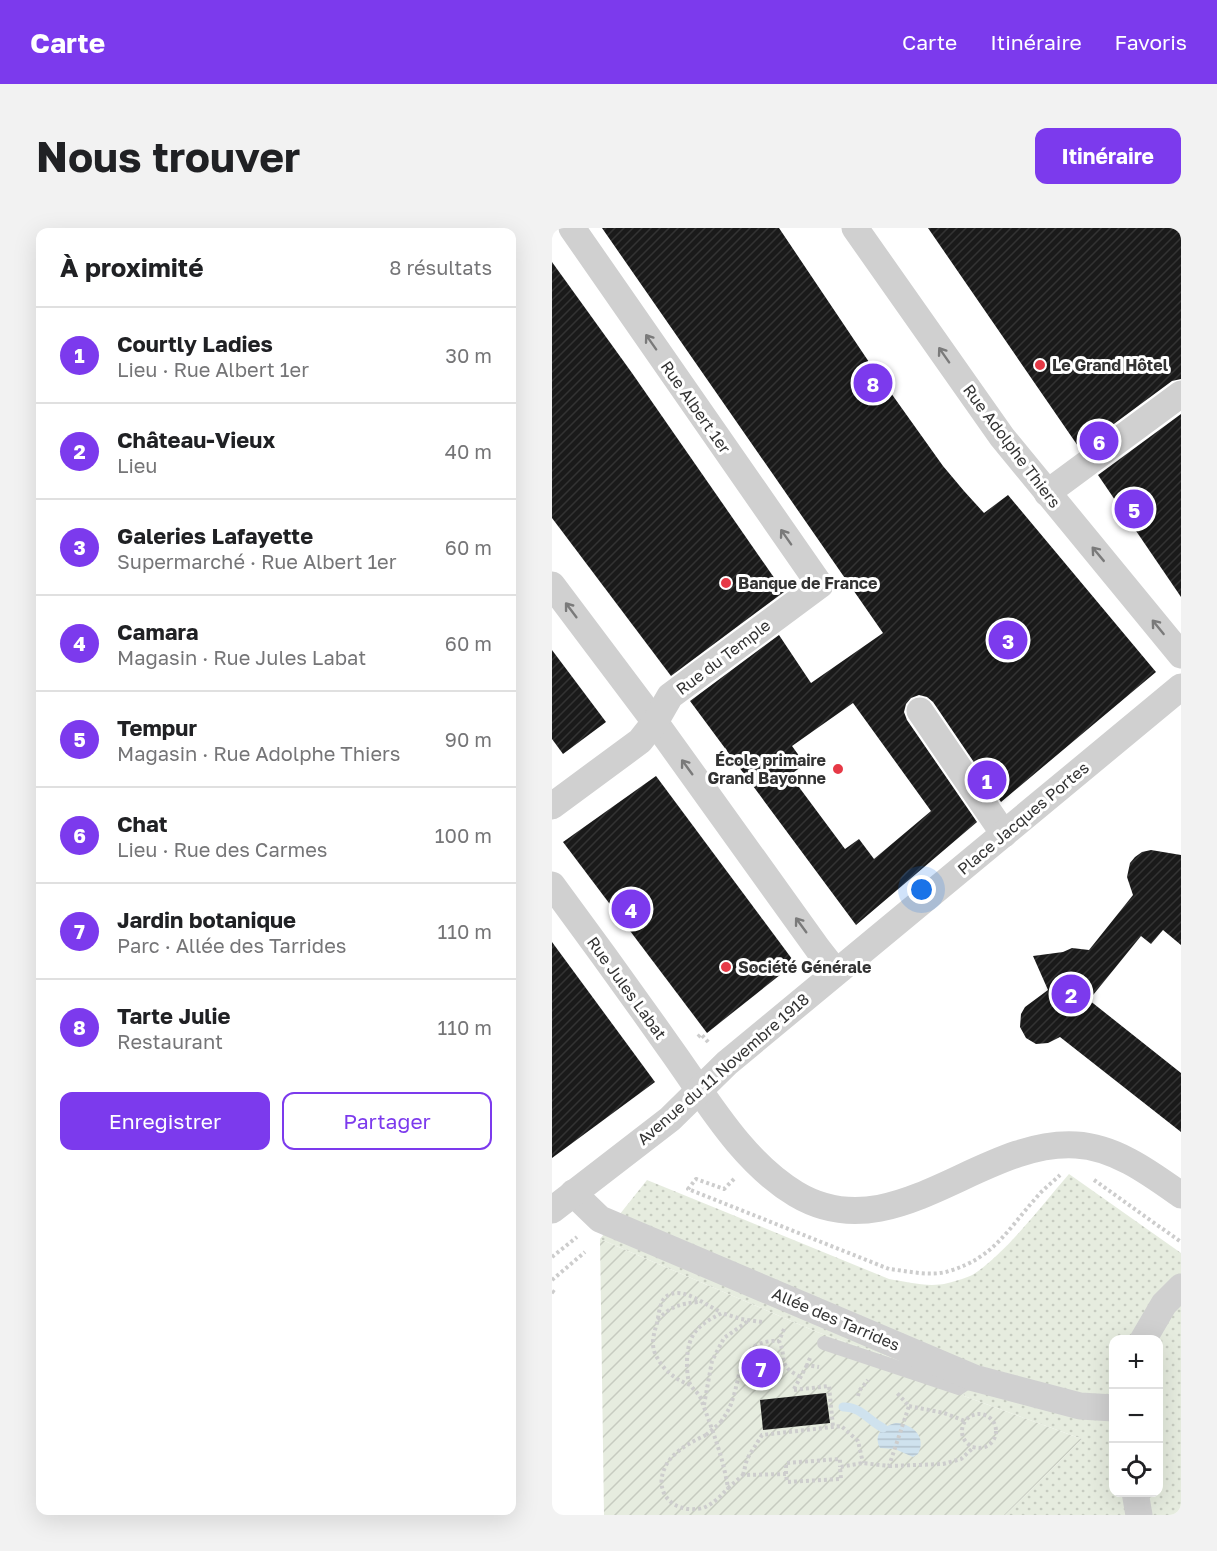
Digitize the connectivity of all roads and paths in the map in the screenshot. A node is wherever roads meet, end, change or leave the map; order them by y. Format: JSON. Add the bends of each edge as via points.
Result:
{"nodes":[{"id":1,"x":572,"y":228,"type":"edge"},
{"id":2,"x":855,"y":228,"type":"edge"},
{"id":3,"x":1181,"y":394,"type":"edge"},
{"id":4,"x":1047,"y":493,"type":"junction"},
{"id":5,"x":552,"y":585,"type":"edge"},
{"id":6,"x":820,"y":585,"type":"joint"},
{"id":7,"x":1181,"y":655,"type":"edge"},
{"id":8,"x":1181,"y":687,"type":"edge"},
{"id":9,"x":920,"y":711,"type":"dead end"},
{"id":10,"x":655,"y":722,"type":"junction"},
{"id":11,"x":552,"y":806,"type":"edge"},
{"id":12,"x":1004,"y":834,"type":"junction"},
{"id":13,"x":552,"y":885,"type":"edge"},
{"id":14,"x":836,"y":972,"type":"junction"},
{"id":15,"x":700,"y":1091,"type":"junction"},
{"id":16,"x":1065,"y":1171,"type":"dead end"},
{"id":17,"x":739,"y":1175,"type":"dead end"},
{"id":18,"x":1088,"y":1178,"type":"dead end"},
{"id":19,"x":573,"y":1193,"type":"junction"},
{"id":20,"x":1181,"y":1195,"type":"edge"},
{"id":21,"x":552,"y":1210,"type":"edge"},
{"id":22,"x":1181,"y":1242,"type":"edge"},
{"id":23,"x":585,"y":1252,"type":"dead end"},
{"id":24,"x":552,"y":1280,"type":"edge"},
{"id":25,"x":1181,"y":1287,"type":"edge"},
{"id":26,"x":699,"y":1302,"type":"junction"},
{"id":27,"x":722,"y":1313,"type":"junction"},
{"id":28,"x":749,"y":1320,"type":"junction"},
{"id":29,"x":657,"y":1322,"type":"junction"},
{"id":30,"x":769,"y":1323,"type":"dead end"},
{"id":31,"x":777,"y":1326,"type":"dead end"},
{"id":32,"x":784,"y":1329,"type":"junction"},
{"id":33,"x":1146,"y":1335,"type":"edge"},
{"id":34,"x":779,"y":1341,"type":"junction"},
{"id":35,"x":824,"y":1343,"type":"joint"},
{"id":36,"x":807,"y":1365,"type":"dead end"},
{"id":37,"x":801,"y":1377,"type":"junction"},
{"id":38,"x":974,"y":1378,"type":"junction"},
{"id":39,"x":868,"y":1380,"type":"dead end"},
{"id":40,"x":691,"y":1385,"type":"junction"},
{"id":41,"x":858,"y":1396,"type":"dead end"},
{"id":42,"x":909,"y":1406,"type":"dead end"},
{"id":43,"x":704,"y":1407,"type":"junction"},
{"id":44,"x":1109,"y":1408,"type":"edge"},
{"id":45,"x":904,"y":1417,"type":"dead end"},
{"id":46,"x":965,"y":1421,"type":"junction"},
{"id":47,"x":833,"y":1427,"type":"junction"},
{"id":48,"x":974,"y":1447,"type":"junction"},
{"id":49,"x":863,"y":1463,"type":"junction"},
{"id":50,"x":889,"y":1466,"type":"junction"},
{"id":51,"x":840,"y":1467,"type":"junction"},
{"id":52,"x":786,"y":1474,"type":"junction"},
{"id":53,"x":743,"y":1475,"type":"junction"},
{"id":54,"x":728,"y":1488,"type":"junction"},
{"id":55,"x":1136,"y":1497,"type":"edge"},
{"id":56,"x":1139,"y":1515,"type":"edge"}],
"edges":[{"from":6,"to":1,"type":"street","name":"Rue Albert 1er","one_way":true},
{"from":4,"to":2,"type":"street","name":"Rue Adolphe Thiers","one_way":true,"via":[[1002,437]]},
{"from":3,"to":4,"type":"street"},
{"from":7,"to":4,"type":"street","name":"Rue Adolphe Thiers","one_way":true},
{"from":10,"to":5,"type":"street","one_way":true},
{"from":6,"to":10,"type":"street","name":"Rue du Temple","via":[[670,696]]},
{"from":8,"to":12,"type":"street","name":"Place Jacques Portes"},
{"from":9,"to":12,"type":"street"},
{"from":10,"to":11,"type":"street","name":"Rue du Temple","via":[[640,741]]},
{"from":14,"to":10,"type":"street","one_way":true},
{"from":12,"to":14,"type":"street","name":"Place Jacques Portes"},
{"from":13,"to":15,"type":"street","name":"Rue Jules Labat"},
{"from":14,"to":15,"type":"street","name":"Avenue du 11 Novembre 1918","via":[[727,1063]]},
{"from":15,"to":19,"type":"street","name":"Avenue du 11 Novembre 1918","via":[[670,1119]]},
{"from":15,"to":20,"type":"street","name":"Rue Jules Labat","via":[[752,1158],[797,1194],[822,1205],[864,1210],[885,1207],[1012,1155],[1077,1144],[1126,1159]]},
{"from":16,"to":17,"type":"path","via":[[1037,1196],[1010,1232],[978,1259],[948,1272],[924,1273],[889,1269],[688,1189],[696,1179],[724,1189]]},
{"from":18,"to":22,"type":"path"},
{"from":19,"to":21,"type":"street","name":"Avenue du 11 Novembre 1918"},
{"from":19,"to":38,"type":"street","name":"Allée des Tarrides","via":[[600,1219]]},
{"from":23,"to":24,"type":"path"},
{"from":25,"to":33,"type":"street","via":[[1164,1304]]},
{"from":26,"to":27,"type":"path"},
{"from":26,"to":29,"type":"path","via":[[674,1306]]},
{"from":26,"to":29,"type":"path","via":[[679,1293],[669,1295],[662,1301]]},
{"from":27,"to":28,"type":"path"},
{"from":27,"to":40,"type":"path","via":[[695,1330],[687,1346]]},
{"from":28,"to":30,"type":"path"},
{"from":28,"to":43,"type":"path","via":[[724,1338],[712,1361]]},
{"from":29,"to":40,"type":"path","via":[[652,1343],[657,1358],[667,1371]]},
{"from":31,"to":32,"type":"path"},
{"from":32,"to":34,"type":"path"},
{"from":32,"to":35,"type":"path"},
{"from":34,"to":37,"type":"path","via":[[785,1366]]},
{"from":34,"to":54,"type":"path","bridge":true,"via":[[760,1343],[749,1350],[721,1422],[677,1452],[661,1480],[664,1497],[678,1508],[701,1509]]},
{"from":35,"to":38,"type":"lane","via":[[959,1388]]},
{"from":36,"to":37,"type":"path"},
{"from":37,"to":47,"type":"path","via":[[794,1390],[829,1386]]},
{"from":38,"to":44,"type":"street","name":"Allée des Tarrides","via":[[1080,1406]]},
{"from":39,"to":41,"type":"path"},
{"from":40,"to":43,"type":"path"},
{"from":42,"to":46,"type":"path"},
{"from":43,"to":54,"type":"path","via":[[719,1447]]},
{"from":45,"to":50,"type":"path"},
{"from":46,"to":48,"type":"path","via":[[963,1436]]},
{"from":46,"to":48,"type":"path","via":[[980,1414],[994,1423],[993,1440],[984,1447]]},
{"from":47,"to":49,"type":"path","via":[[841,1426],[858,1441]]},
{"from":47,"to":53,"type":"path","via":[[762,1435]]},
{"from":48,"to":50,"type":"path","via":[[961,1459],[943,1464]]},
{"from":49,"to":50,"type":"path"},
{"from":49,"to":51,"type":"path"},
{"from":51,"to":52,"type":"path","via":[[840,1459],[786,1462]]},
{"from":51,"to":52,"type":"path","via":[[841,1479],[787,1482]]},
{"from":52,"to":53,"type":"path"},
{"from":53,"to":54,"type":"path"},
{"from":55,"to":56,"type":"street"}]}
